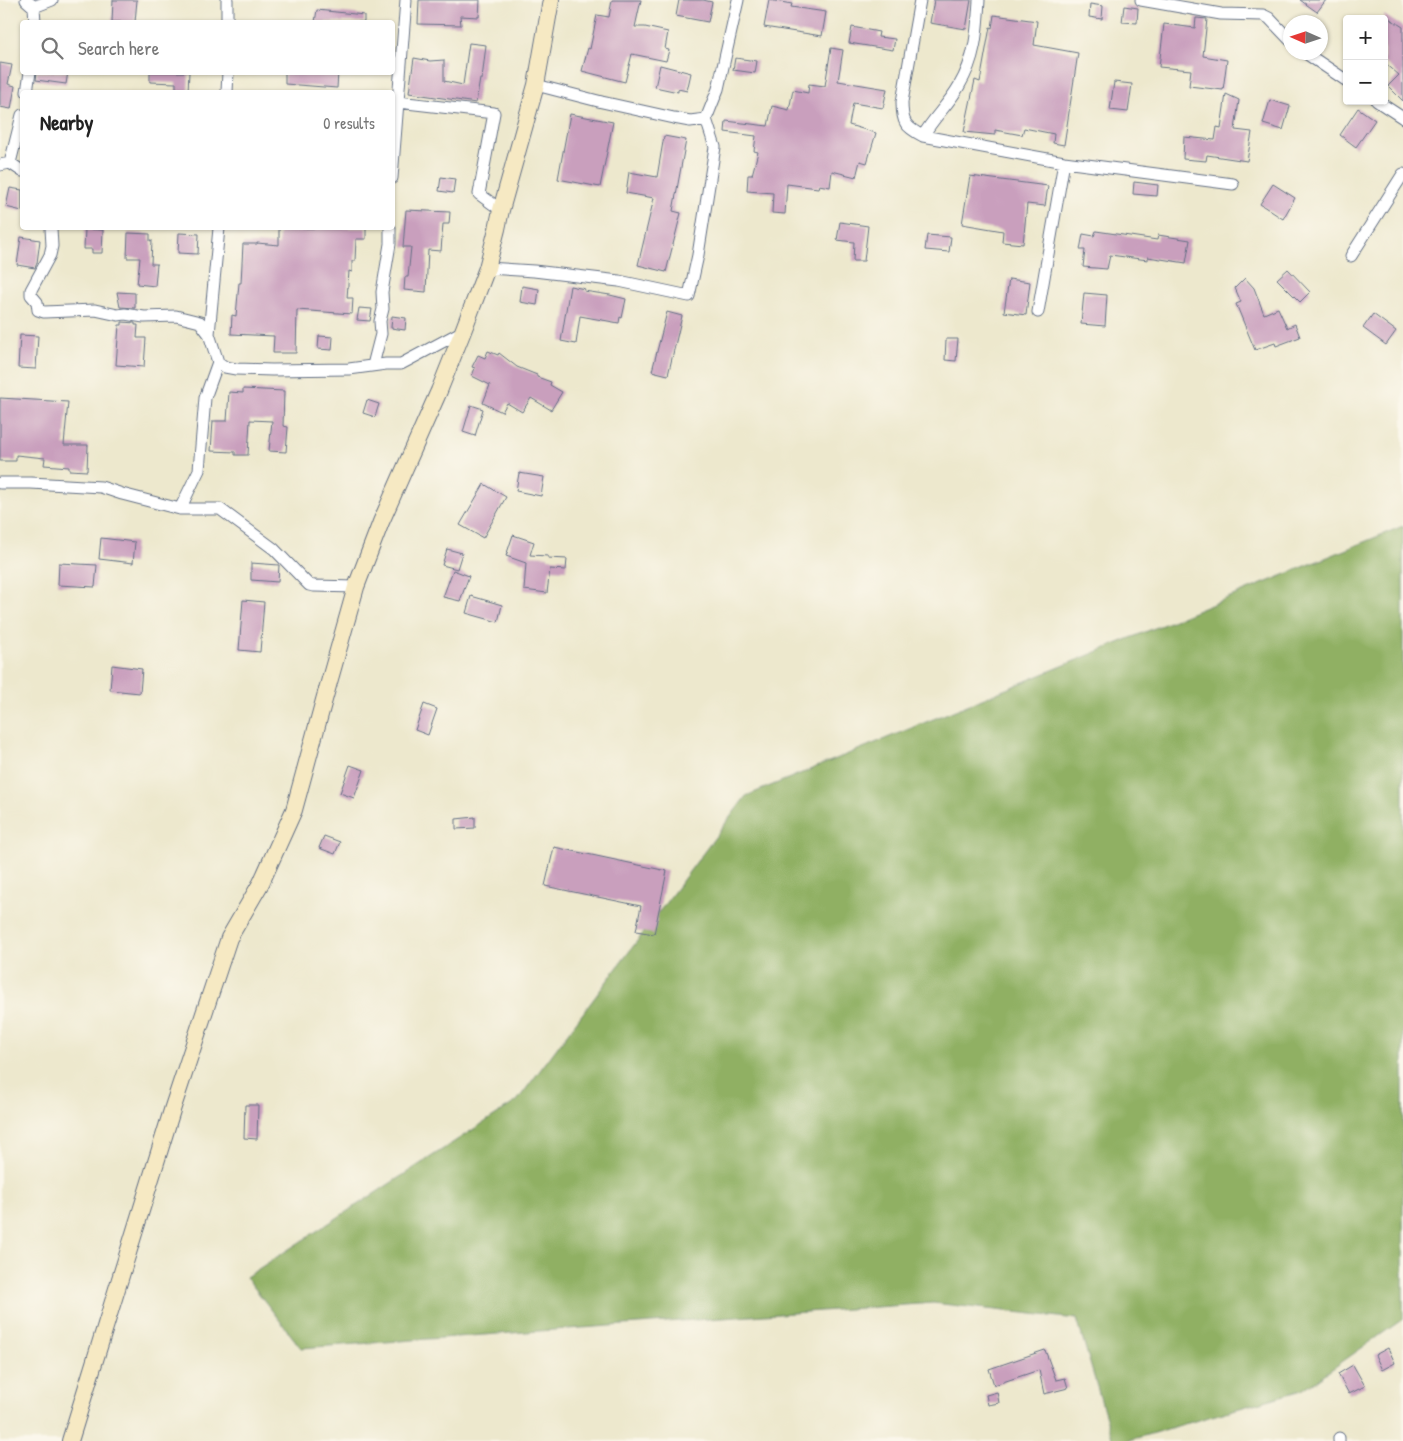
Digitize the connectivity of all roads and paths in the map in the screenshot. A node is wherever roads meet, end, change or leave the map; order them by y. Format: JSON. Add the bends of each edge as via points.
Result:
{"nodes":[{"id":1,"x":52,"y":0,"type":"edge"},
{"id":2,"x":227,"y":0,"type":"edge"},
{"id":3,"x":406,"y":0,"type":"edge"},
{"id":4,"x":551,"y":0,"type":"edge"},
{"id":5,"x":738,"y":0,"type":"edge"},
{"id":6,"x":920,"y":0,"type":"edge"},
{"id":7,"x":979,"y":0,"type":"edge"},
{"id":8,"x":1140,"y":0,"type":"edge"},
{"id":9,"x":1153,"y":1,"type":"edge"},
{"id":10,"x":30,"y":4,"type":"edge"},
{"id":11,"x":34,"y":20,"type":"edge"},
{"id":12,"x":227,"y":20,"type":"edge"},
{"id":13,"x":1283,"y":33,"type":"edge"},
{"id":14,"x":1316,"y":60,"type":"edge"},
{"id":15,"x":30,"y":75,"type":"edge"},
{"id":16,"x":228,"y":75,"type":"edge"},
{"id":17,"x":1343,"y":78,"type":"edge"},
{"id":18,"x":536,"y":85,"type":"junction"},
{"id":19,"x":27,"y":90,"type":"edge"},
{"id":20,"x":228,"y":90,"type":"edge"},
{"id":21,"x":398,"y":102,"type":"junction"},
{"id":22,"x":1384,"y":105,"type":"edge"},
{"id":23,"x":1403,"y":118,"type":"edge"},
{"id":24,"x":706,"y":119,"type":"junction"},
{"id":25,"x":20,"y":121,"type":"edge"},
{"id":26,"x":923,"y":136,"type":"junction"},
{"id":27,"x":395,"y":140,"type":"edge"},
{"id":28,"x":1064,"y":162,"type":"junction"},
{"id":29,"x":5,"y":164,"type":"edge"},
{"id":30,"x":20,"y":170,"type":"edge"},
{"id":31,"x":1403,"y":174,"type":"edge"},
{"id":32,"x":1233,"y":184,"type":"dead end"},
{"id":33,"x":501,"y":210,"type":"junction"},
{"id":34,"x":51,"y":230,"type":"edge"},
{"id":35,"x":219,"y":230,"type":"edge"},
{"id":36,"x":390,"y":230,"type":"edge"},
{"id":37,"x":1351,"y":256,"type":"dead end"},
{"id":38,"x":487,"y":268,"type":"junction"},
{"id":39,"x":1038,"y":312,"type":"dead end"},
{"id":40,"x":463,"y":331,"type":"junction"},
{"id":41,"x":209,"y":334,"type":"junction"},
{"id":42,"x":378,"y":348,"type":"junction"},
{"id":43,"x":218,"y":362,"type":"junction"},
{"id":44,"x":395,"y":364,"type":"junction"},
{"id":45,"x":373,"y":365,"type":"junction"},
{"id":46,"x":0,"y":483,"type":"edge"},
{"id":47,"x":180,"y":509,"type":"junction"},
{"id":48,"x":356,"y":588,"type":"junction"},
{"id":49,"x":70,"y":1441,"type":"edge"}],
"edges":[{"from":1,"to":10,"type":"street"},
{"from":2,"to":12,"type":"street"},
{"from":3,"to":21,"type":"street"},
{"from":4,"to":18,"type":"main road"},
{"from":5,"to":24,"type":"street","via":[[718,89]]},
{"from":6,"to":26,"type":"street","via":[[902,116],[909,129]]},
{"from":7,"to":26,"type":"street","via":[[972,57],[959,86]]},
{"from":8,"to":9,"type":"street"},
{"from":9,"to":13,"type":"street","via":[[1221,14],[1263,15]]},
{"from":10,"to":11,"type":"street"},
{"from":14,"to":17,"type":"street"},
{"from":15,"to":19,"type":"street"},
{"from":16,"to":20,"type":"street"},
{"from":18,"to":24,"type":"street","via":[[674,118]]},
{"from":18,"to":33,"type":"main road"},
{"from":21,"to":27,"type":"street"},
{"from":21,"to":33,"type":"street","via":[[494,113],[479,194]]},
{"from":22,"to":23,"type":"street"},
{"from":24,"to":38,"type":"street","via":[[715,146],[689,296],[619,281]]},
{"from":25,"to":29,"type":"street"},
{"from":26,"to":28,"type":"street"},
{"from":28,"to":32,"type":"street"},
{"from":28,"to":39,"type":"street"},
{"from":29,"to":30,"type":"street"},
{"from":31,"to":37,"type":"street"},
{"from":33,"to":38,"type":"main road"},
{"from":34,"to":41,"type":"street","via":[[50,255],[31,290],[38,310],[176,316],[200,322]]},
{"from":35,"to":41,"type":"street"},
{"from":36,"to":42,"type":"street"},
{"from":38,"to":40,"type":"main road"},
{"from":40,"to":44,"type":"street","via":[[401,364]]},
{"from":40,"to":48,"type":"main road"},
{"from":41,"to":43,"type":"street"},
{"from":42,"to":44,"type":"street"},
{"from":42,"to":45,"type":"street"},
{"from":43,"to":45,"type":"street","via":[[236,369],[272,370],[349,369]]},
{"from":43,"to":47,"type":"street","via":[[205,398],[199,470]]},
{"from":44,"to":45,"type":"street"},
{"from":46,"to":47,"type":"street","via":[[101,487]]},
{"from":47,"to":48,"type":"street","via":[[223,511],[274,549],[308,584]]},
{"from":48,"to":49,"type":"main road","via":[[294,810],[261,883],[229,938]]}]}
